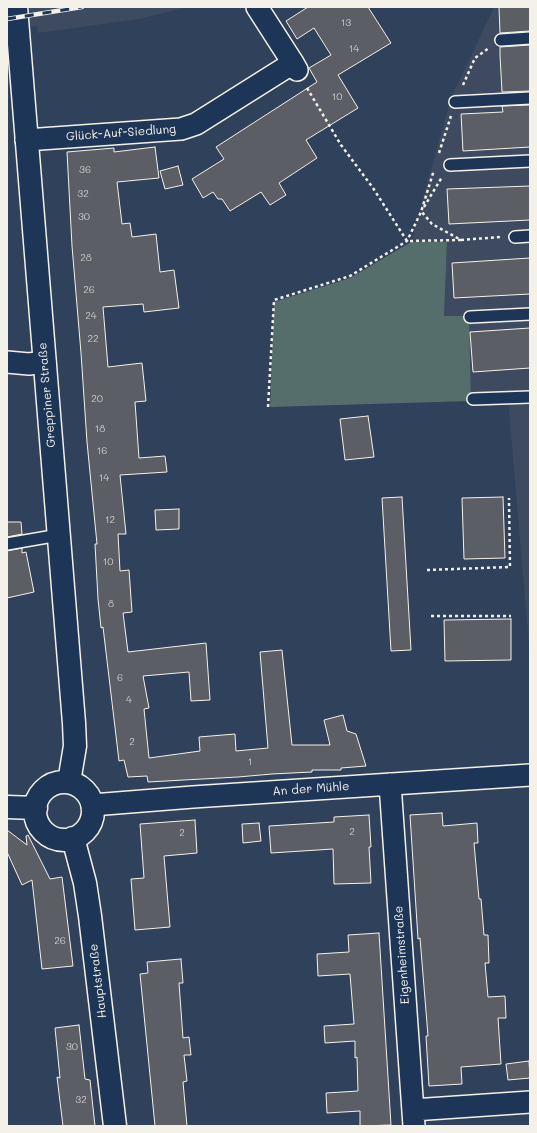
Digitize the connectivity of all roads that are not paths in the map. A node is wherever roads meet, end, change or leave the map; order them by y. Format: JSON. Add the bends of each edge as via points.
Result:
{"nodes":[{"id":1,"x":16,"y":7,"type":"edge"},
{"id":2,"x":257,"y":7,"type":"edge"},
{"id":3,"x":530,"y":38,"type":"edge"},
{"id":4,"x":501,"y":40,"type":"road end"},
{"id":5,"x":530,"y":98,"type":"edge"},
{"id":6,"x":455,"y":102,"type":"road end"},
{"id":7,"x":26,"y":140,"type":"junction"},
{"id":8,"x":530,"y":160,"type":"edge"},
{"id":9,"x":450,"y":165,"type":"road end"},
{"id":10,"x":530,"y":236,"type":"edge"},
{"id":11,"x":515,"y":237,"type":"road end"},
{"id":12,"x":530,"y":314,"type":"edge"},
{"id":13,"x":470,"y":317,"type":"dead end"},
{"id":14,"x":7,"y":362,"type":"edge"},
{"id":15,"x":45,"y":362,"type":"junction"},
{"id":16,"x":530,"y":397,"type":"edge"},
{"id":17,"x":473,"y":399,"type":"dead end"},
{"id":18,"x":59,"y":535,"type":"junction"},
{"id":19,"x":7,"y":544,"type":"edge"},
{"id":20,"x":530,"y":775,"type":"edge"},
{"id":21,"x":69,"y":782,"type":"junction"},
{"id":22,"x":390,"y":784,"type":"junction"},
{"id":23,"x":92,"y":805,"type":"junction"},
{"id":24,"x":7,"y":807,"type":"edge"},
{"id":25,"x":36,"y":808,"type":"junction"},
{"id":26,"x":73,"y":838,"type":"junction"},
{"id":27,"x":530,"y":1102,"type":"edge"},
{"id":28,"x":414,"y":1118,"type":"edge"},
{"id":29,"x":115,"y":1126,"type":"edge"}],
"edges":[{"from":1,"to":7,"type":"street","name":"Greppiner Straße"},
{"from":2,"to":7,"type":"street","name":"Glück-Auf-Siedlung","via":[[295,67],[196,124],[181,129]]},
{"from":3,"to":4,"type":"lane"},
{"from":5,"to":6,"type":"lane"},
{"from":7,"to":15,"type":"street","name":"Greppiner Straße"},
{"from":8,"to":9,"type":"lane"},
{"from":10,"to":11,"type":"lane"},
{"from":12,"to":13,"type":"lane"},
{"from":14,"to":15,"type":"street"},
{"from":15,"to":18,"type":"street","name":"Greppiner Straße"},
{"from":16,"to":17,"type":"lane"},
{"from":18,"to":19,"type":"lane"},
{"from":18,"to":21,"type":"street","name":"Greppiner Straße","via":[[75,746]]},
{"from":20,"to":22,"type":"street","name":"An der Mühle"},
{"from":21,"to":23,"type":"street","via":[[82,788]]},
{"from":21,"to":25,"type":"street","via":[[55,783],[43,791]]},
{"from":22,"to":23,"type":"street","name":"An der Mühle"},
{"from":22,"to":28,"type":"street","name":"Eigenheimstraße"},
{"from":23,"to":26,"type":"street","via":[[89,825]]},
{"from":24,"to":25,"type":"street"},
{"from":25,"to":26,"type":"street","via":[[38,822],[46,833],[58,839]]},
{"from":26,"to":29,"type":"street","name":"Hauptstraße","via":[[85,883],[90,916]]},
{"from":27,"to":28,"type":"street"}]}
